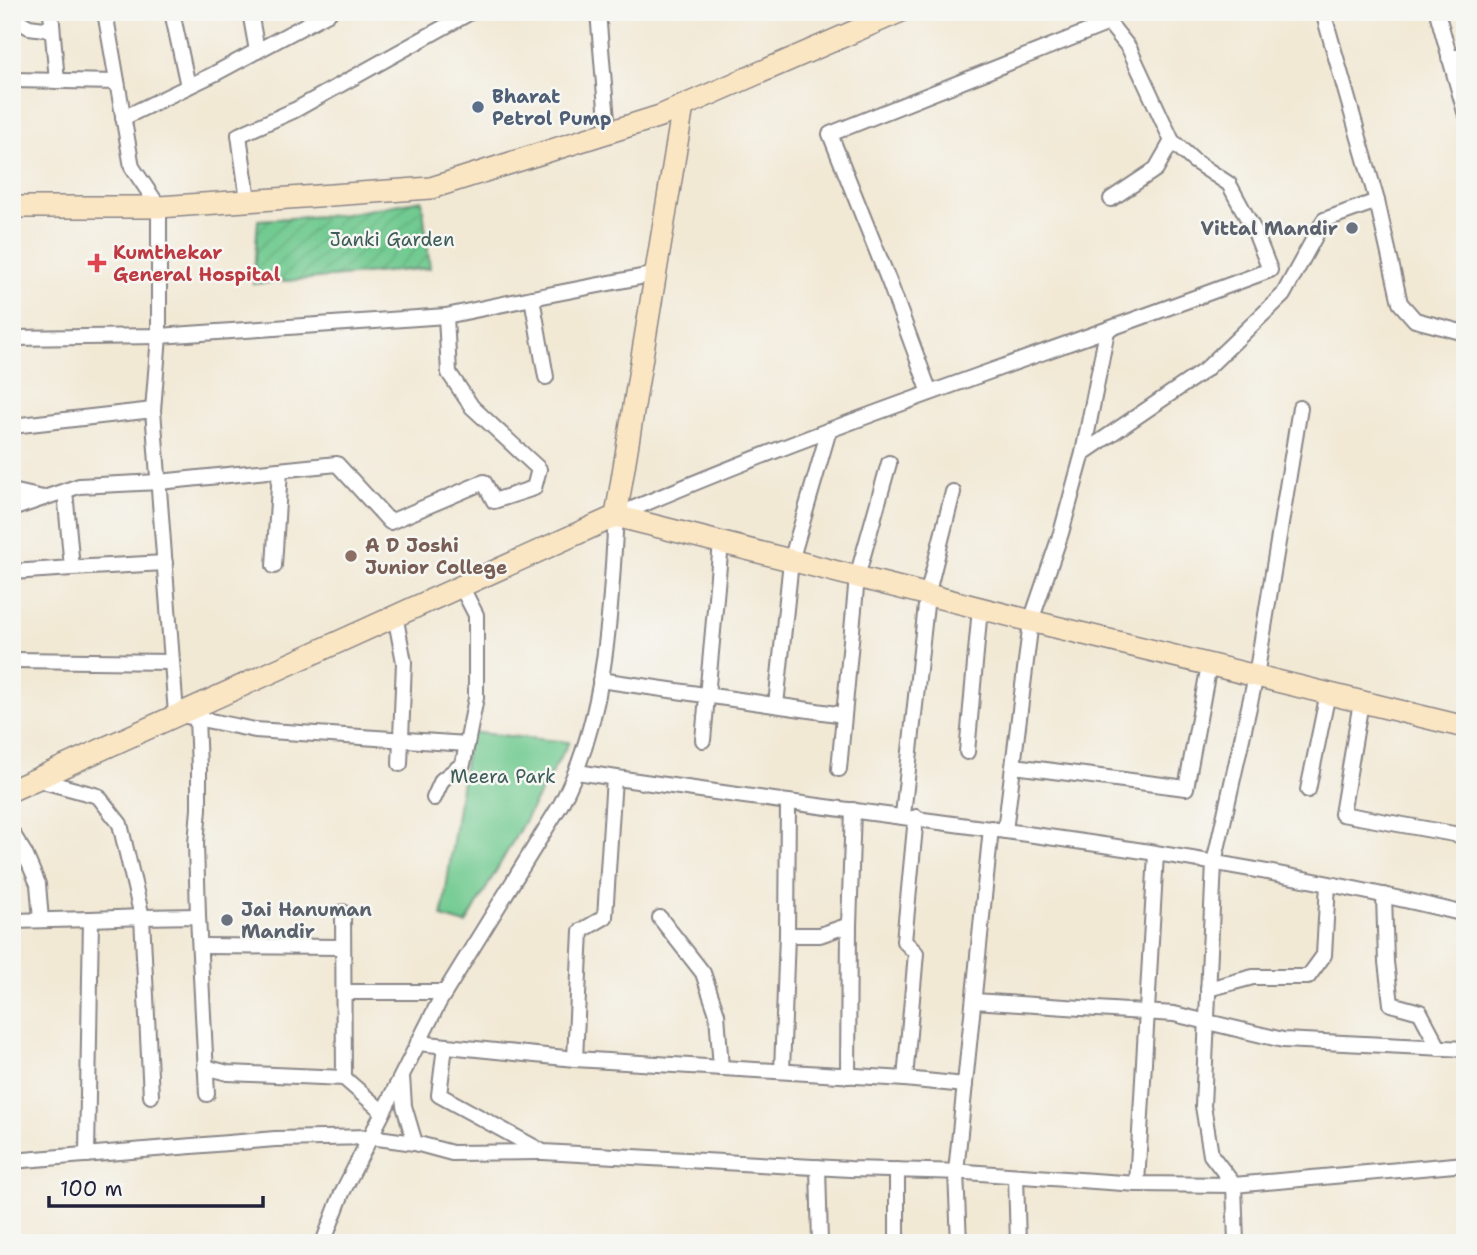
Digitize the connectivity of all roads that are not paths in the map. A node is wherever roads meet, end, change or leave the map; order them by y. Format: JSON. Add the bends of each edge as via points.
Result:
{"nodes":[{"id":1,"x":51,"y":12,"type":"edge"},
{"id":2,"x":105,"y":12,"type":"edge"},
{"id":3,"x":172,"y":12,"type":"edge"},
{"id":4,"x":250,"y":12,"type":"edge"},
{"id":5,"x":330,"y":12,"type":"edge"},
{"id":6,"x":471,"y":12,"type":"edge"},
{"id":7,"x":598,"y":12,"type":"edge"},
{"id":8,"x":899,"y":12,"type":"edge"},
{"id":9,"x":1323,"y":12,"type":"edge"},
{"id":10,"x":1437,"y":12,"type":"edge"},
{"id":11,"x":12,"y":17,"type":"edge"},
{"id":12,"x":52,"y":30,"type":"junction"},
{"id":13,"x":257,"y":51,"type":"junction"},
{"id":14,"x":1465,"y":56,"type":"edge"},
{"id":15,"x":1449,"y":58,"type":"junction"},
{"id":16,"x":12,"y":80,"type":"edge"},
{"id":17,"x":57,"y":81,"type":"junction"},
{"id":18,"x":117,"y":82,"type":"junction"},
{"id":19,"x":188,"y":86,"type":"junction"},
{"id":20,"x":683,"y":106,"type":"junction"},
{"id":21,"x":1465,"y":112,"type":"edge"},
{"id":22,"x":123,"y":118,"type":"junction"},
{"id":23,"x":608,"y":132,"type":"junction"},
{"id":24,"x":1172,"y":141,"type":"junction"},
{"id":25,"x":1111,"y":199,"type":"dead end"},
{"id":26,"x":248,"y":201,"type":"junction"},
{"id":27,"x":1377,"y":201,"type":"junction"},
{"id":28,"x":12,"y":207,"type":"edge"},
{"id":29,"x":159,"y":207,"type":"junction"},
{"id":30,"x":656,"y":274,"type":"junction"},
{"id":31,"x":532,"y":298,"type":"junction"},
{"id":32,"x":446,"y":316,"type":"junction"},
{"id":33,"x":1107,"y":331,"type":"junction"},
{"id":34,"x":1465,"y":333,"type":"edge"},
{"id":35,"x":159,"y":336,"type":"junction"},
{"id":36,"x":12,"y":338,"type":"edge"},
{"id":37,"x":546,"y":377,"type":"dead end"},
{"id":38,"x":929,"y":393,"type":"junction"},
{"id":39,"x":1300,"y":408,"type":"dead end"},
{"id":40,"x":153,"y":410,"type":"junction"},
{"id":41,"x":12,"y":426,"type":"edge"},
{"id":42,"x":829,"y":430,"type":"junction"},
{"id":43,"x":1083,"y":453,"type":"junction"},
{"id":44,"x":889,"y":463,"type":"dead end"},
{"id":45,"x":280,"y":470,"type":"junction"},
{"id":46,"x":159,"y":482,"type":"junction"},
{"id":47,"x":12,"y":491,"type":"edge"},
{"id":48,"x":65,"y":491,"type":"junction"},
{"id":49,"x":953,"y":492,"type":"dead end"},
{"id":50,"x":43,"y":498,"type":"junction"},
{"id":51,"x":12,"y":509,"type":"edge"},
{"id":52,"x":616,"y":516,"type":"junction"},
{"id":53,"x":721,"y":543,"type":"junction"},
{"id":54,"x":791,"y":561,"type":"junction"},
{"id":55,"x":165,"y":563,"type":"junction"},
{"id":56,"x":274,"y":566,"type":"dead end"},
{"id":57,"x":72,"y":568,"type":"junction"},
{"id":58,"x":12,"y":572,"type":"edge"},
{"id":59,"x":858,"y":577,"type":"junction"},
{"id":60,"x":461,"y":586,"type":"junction"},
{"id":61,"x":928,"y":596,"type":"junction"},
{"id":62,"x":980,"y":608,"type":"junction"},
{"id":63,"x":395,"y":615,"type":"junction"},
{"id":64,"x":1031,"y":621,"type":"junction"},
{"id":65,"x":12,"y":660,"type":"edge"},
{"id":66,"x":172,"y":662,"type":"junction"},
{"id":67,"x":1209,"y":665,"type":"junction"},
{"id":68,"x":1256,"y":676,"type":"junction"},
{"id":69,"x":600,"y":680,"type":"junction"},
{"id":70,"x":1328,"y":694,"type":"junction"},
{"id":71,"x":707,"y":695,"type":"junction"},
{"id":72,"x":1361,"y":702,"type":"junction"},
{"id":73,"x":776,"y":705,"type":"junction"},
{"id":74,"x":844,"y":715,"type":"junction"},
{"id":75,"x":186,"y":716,"type":"junction"},
{"id":76,"x":1465,"y":727,"type":"edge"},
{"id":77,"x":401,"y":740,"type":"junction"},
{"id":78,"x":703,"y":740,"type":"dead end"},
{"id":79,"x":467,"y":744,"type":"junction"},
{"id":80,"x":967,"y":752,"type":"dead end"},
{"id":81,"x":400,"y":764,"type":"dead end"},
{"id":82,"x":1014,"y":766,"type":"junction"},
{"id":83,"x":839,"y":769,"type":"dead end"},
{"id":84,"x":577,"y":772,"type":"junction"},
{"id":85,"x":614,"y":778,"type":"junction"},
{"id":86,"x":35,"y":779,"type":"junction"},
{"id":87,"x":12,"y":790,"type":"edge"},
{"id":88,"x":1308,"y":790,"type":"dead end"},
{"id":89,"x":434,"y":798,"type":"dead end"},
{"id":90,"x":788,"y":802,"type":"junction"},
{"id":91,"x":853,"y":810,"type":"junction"},
{"id":92,"x":909,"y":816,"type":"junction"},
{"id":93,"x":998,"y":830,"type":"junction"},
{"id":94,"x":12,"y":833,"type":"edge"},
{"id":95,"x":1465,"y":836,"type":"edge"},
{"id":96,"x":25,"y":854,"type":"junction"},
{"id":97,"x":1156,"y":854,"type":"junction"},
{"id":98,"x":12,"y":862,"type":"edge"},
{"id":99,"x":1214,"y":863,"type":"junction"},
{"id":100,"x":1328,"y":884,"type":"junction"},
{"id":101,"x":1384,"y":895,"type":"junction"},
{"id":102,"x":343,"y":912,"type":"dead end"},
{"id":103,"x":1465,"y":914,"type":"edge"},
{"id":104,"x":198,"y":916,"type":"junction"},
{"id":105,"x":142,"y":917,"type":"junction"},
{"id":106,"x":660,"y":918,"type":"dead end"},
{"id":107,"x":91,"y":919,"type":"junction"},
{"id":108,"x":41,"y":920,"type":"junction"},
{"id":109,"x":12,"y":922,"type":"edge"},
{"id":110,"x":849,"y":925,"type":"junction"},
{"id":111,"x":787,"y":935,"type":"junction"},
{"id":112,"x":200,"y":946,"type":"junction"},
{"id":113,"x":343,"y":947,"type":"junction"},
{"id":114,"x":1209,"y":989,"type":"junction"},
{"id":115,"x":345,"y":992,"type":"junction"},
{"id":116,"x":445,"y":992,"type":"junction"},
{"id":117,"x":974,"y":1000,"type":"junction"},
{"id":118,"x":1146,"y":1013,"type":"junction"},
{"id":119,"x":1207,"y":1020,"type":"junction"},
{"id":120,"x":418,"y":1043,"type":"junction"},
{"id":121,"x":445,"y":1046,"type":"junction"},
{"id":122,"x":1439,"y":1048,"type":"junction"},
{"id":123,"x":1465,"y":1049,"type":"edge"},
{"id":124,"x":575,"y":1059,"type":"junction"},
{"id":125,"x":205,"y":1067,"type":"junction"},
{"id":126,"x":721,"y":1068,"type":"junction"},
{"id":127,"x":782,"y":1071,"type":"junction"},
{"id":128,"x":402,"y":1075,"type":"junction"},
{"id":129,"x":848,"y":1076,"type":"junction"},
{"id":130,"x":344,"y":1078,"type":"junction"},
{"id":131,"x":905,"y":1079,"type":"junction"},
{"id":132,"x":965,"y":1085,"type":"junction"},
{"id":133,"x":207,"y":1094,"type":"dead end"},
{"id":134,"x":150,"y":1096,"type":"dead end"},
{"id":135,"x":383,"y":1112,"type":"junction"},
{"id":136,"x":370,"y":1137,"type":"junction"},
{"id":137,"x":415,"y":1143,"type":"junction"},
{"id":138,"x":543,"y":1152,"type":"junction"},
{"id":139,"x":87,"y":1155,"type":"junction"},
{"id":140,"x":12,"y":1161,"type":"edge"},
{"id":141,"x":1465,"y":1164,"type":"edge"},
{"id":142,"x":818,"y":1167,"type":"junction"},
{"id":143,"x":897,"y":1170,"type":"junction"},
{"id":144,"x":956,"y":1172,"type":"junction"},
{"id":145,"x":1016,"y":1176,"type":"junction"},
{"id":146,"x":1137,"y":1184,"type":"junction"},
{"id":147,"x":1234,"y":1185,"type":"junction"},
{"id":148,"x":323,"y":1243,"type":"edge"},
{"id":149,"x":820,"y":1243,"type":"edge"},
{"id":150,"x":897,"y":1243,"type":"edge"},
{"id":151,"x":959,"y":1243,"type":"edge"},
{"id":152,"x":1018,"y":1243,"type":"edge"},
{"id":153,"x":1236,"y":1243,"type":"edge"}],
"edges":[{"from":1,"to":12,"type":"street"},
{"from":2,"to":18,"type":"street"},
{"from":3,"to":19,"type":"street"},
{"from":4,"to":13,"type":"street"},
{"from":5,"to":13,"type":"street"},
{"from":6,"to":26,"type":"street","via":[[295,110],[239,135]]},
{"from":7,"to":23,"type":"street"},
{"from":8,"to":20,"type":"street"},
{"from":9,"to":27,"type":"street"},
{"from":10,"to":15,"type":"street"},
{"from":11,"to":12,"type":"street","via":[[29,27]]},
{"from":12,"to":17,"type":"street"},
{"from":13,"to":19,"type":"street"},
{"from":14,"to":15,"type":"street"},
{"from":15,"to":21,"type":"street"},
{"from":16,"to":17,"type":"street"},
{"from":17,"to":18,"type":"street"},
{"from":18,"to":22,"type":"street"},
{"from":19,"to":22,"type":"street"},
{"from":20,"to":23,"type":"street"},
{"from":20,"to":30,"type":"street"},
{"from":22,"to":29,"type":"street","via":[[132,167]]},
{"from":23,"to":26,"type":"street","via":[[431,188]]},
{"from":24,"to":25,"type":"street","via":[[1156,169]]},
{"from":24,"to":33,"type":"street","via":[[1229,184],[1270,270]]},
{"from":24,"to":38,"type":"street","via":[[1129,48],[1109,23],[830,134]]},
{"from":26,"to":29,"type":"street"},
{"from":27,"to":34,"type":"street","via":[[1399,303],[1415,320]]},
{"from":27,"to":43,"type":"street","via":[[1324,220],[1283,295],[1205,370]]},
{"from":28,"to":29,"type":"street"},
{"from":29,"to":35,"type":"street"},
{"from":30,"to":31,"type":"street"},
{"from":30,"to":52,"type":"street"},
{"from":31,"to":32,"type":"street"},
{"from":31,"to":37,"type":"street"},
{"from":32,"to":35,"type":"street"},
{"from":32,"to":45,"type":"street","via":[[449,373],[472,407],[538,469],[534,488],[495,501],[484,482],[390,522],[337,464]]},
{"from":33,"to":38,"type":"street"},
{"from":33,"to":43,"type":"street"},
{"from":35,"to":36,"type":"street"},
{"from":35,"to":40,"type":"street"},
{"from":38,"to":42,"type":"street"},
{"from":39,"to":68,"type":"street"},
{"from":40,"to":41,"type":"street"},
{"from":40,"to":46,"type":"street"},
{"from":42,"to":52,"type":"street"},
{"from":42,"to":54,"type":"street"},
{"from":43,"to":64,"type":"street"},
{"from":44,"to":59,"type":"street"},
{"from":45,"to":46,"type":"street"},
{"from":45,"to":56,"type":"street"},
{"from":46,"to":48,"type":"street","via":[[79,486]]},
{"from":46,"to":55,"type":"street"},
{"from":47,"to":50,"type":"street"},
{"from":48,"to":50,"type":"street"},
{"from":48,"to":57,"type":"street"},
{"from":49,"to":61,"type":"street"},
{"from":50,"to":51,"type":"street"},
{"from":52,"to":53,"type":"street"},
{"from":52,"to":60,"type":"street"},
{"from":52,"to":69,"type":"street"},
{"from":53,"to":54,"type":"street"},
{"from":53,"to":71,"type":"street"},
{"from":54,"to":59,"type":"street"},
{"from":54,"to":73,"type":"street"},
{"from":55,"to":57,"type":"street"},
{"from":55,"to":66,"type":"street"},
{"from":57,"to":58,"type":"street"},
{"from":59,"to":61,"type":"street"},
{"from":59,"to":74,"type":"street"},
{"from":60,"to":63,"type":"street"},
{"from":60,"to":79,"type":"street","via":[[476,615],[476,698]]},
{"from":61,"to":62,"type":"street"},
{"from":61,"to":92,"type":"street"},
{"from":62,"to":64,"type":"street"},
{"from":62,"to":80,"type":"street"},
{"from":63,"to":75,"type":"street"},
{"from":63,"to":77,"type":"street","via":[[404,662]]},
{"from":64,"to":67,"type":"street"},
{"from":64,"to":82,"type":"street"},
{"from":65,"to":66,"type":"street"},
{"from":66,"to":75,"type":"street"},
{"from":67,"to":68,"type":"street"},
{"from":67,"to":82,"type":"street","via":[[1186,789]]},
{"from":68,"to":70,"type":"street"},
{"from":68,"to":99,"type":"street"},
{"from":69,"to":71,"type":"street"},
{"from":69,"to":84,"type":"street"},
{"from":70,"to":72,"type":"street"},
{"from":70,"to":88,"type":"street"},
{"from":71,"to":73,"type":"street"},
{"from":71,"to":78,"type":"street"},
{"from":72,"to":76,"type":"street"},
{"from":72,"to":95,"type":"street","via":[[1342,814]]},
{"from":73,"to":74,"type":"street"},
{"from":74,"to":83,"type":"street"},
{"from":75,"to":77,"type":"street","via":[[255,730]]},
{"from":75,"to":86,"type":"street"},
{"from":75,"to":104,"type":"street","via":[[199,768]]},
{"from":77,"to":79,"type":"street"},
{"from":77,"to":81,"type":"street"},
{"from":79,"to":89,"type":"street","via":[[463,764],[442,780]]},
{"from":82,"to":93,"type":"street"},
{"from":84,"to":85,"type":"street"},
{"from":84,"to":116,"type":"street"},
{"from":85,"to":90,"type":"street"},
{"from":85,"to":124,"type":"street","via":[[605,917],[581,931]]},
{"from":86,"to":87,"type":"street"},
{"from":86,"to":105,"type":"street","via":[[98,796],[120,824]]},
{"from":90,"to":91,"type":"street"},
{"from":90,"to":111,"type":"street"},
{"from":91,"to":92,"type":"street"},
{"from":91,"to":110,"type":"street"},
{"from":92,"to":93,"type":"street"},
{"from":92,"to":131,"type":"street","via":[[904,941],[916,953]]},
{"from":93,"to":97,"type":"street"},
{"from":93,"to":117,"type":"street"},
{"from":94,"to":96,"type":"street"},
{"from":96,"to":98,"type":"street"},
{"from":96,"to":108,"type":"street","via":[[38,884]]},
{"from":97,"to":99,"type":"street"},
{"from":97,"to":118,"type":"street"},
{"from":99,"to":100,"type":"street"},
{"from":99,"to":114,"type":"street"},
{"from":100,"to":101,"type":"street"},
{"from":100,"to":114,"type":"street","via":[[1324,955],[1308,977],[1254,977]]},
{"from":101,"to":103,"type":"street"},
{"from":101,"to":122,"type":"street","via":[[1391,1004],[1420,1012]]},
{"from":102,"to":113,"type":"street"},
{"from":104,"to":105,"type":"street"},
{"from":104,"to":112,"type":"street"},
{"from":105,"to":107,"type":"street"},
{"from":105,"to":134,"type":"street"},
{"from":106,"to":126,"type":"street","via":[[703,973],[717,1014]]},
{"from":107,"to":108,"type":"street"},
{"from":107,"to":139,"type":"street"},
{"from":108,"to":109,"type":"street"},
{"from":110,"to":111,"type":"street","via":[[820,935]]},
{"from":110,"to":129,"type":"street"},
{"from":111,"to":127,"type":"street"},
{"from":112,"to":113,"type":"street"},
{"from":112,"to":125,"type":"street"},
{"from":113,"to":115,"type":"street"},
{"from":114,"to":119,"type":"street"},
{"from":115,"to":116,"type":"street"},
{"from":115,"to":130,"type":"street"},
{"from":116,"to":120,"type":"street"},
{"from":117,"to":118,"type":"street"},
{"from":117,"to":132,"type":"street"},
{"from":118,"to":119,"type":"street"},
{"from":118,"to":146,"type":"street"},
{"from":119,"to":122,"type":"street","via":[[1283,1040]]},
{"from":119,"to":147,"type":"street","via":[[1203,1106],[1211,1154]]},
{"from":120,"to":121,"type":"street"},
{"from":120,"to":128,"type":"street"},
{"from":121,"to":124,"type":"street"},
{"from":121,"to":138,"type":"street","via":[[439,1095]]},
{"from":122,"to":123,"type":"street"},
{"from":124,"to":126,"type":"street"},
{"from":125,"to":130,"type":"street","via":[[228,1073]]},
{"from":125,"to":133,"type":"street"},
{"from":126,"to":127,"type":"street"},
{"from":127,"to":129,"type":"street"},
{"from":128,"to":135,"type":"street"},
{"from":128,"to":137,"type":"street","via":[[404,1106]]},
{"from":129,"to":131,"type":"street"},
{"from":130,"to":135,"type":"street"},
{"from":131,"to":132,"type":"street"},
{"from":132,"to":144,"type":"street"},
{"from":135,"to":136,"type":"street"},
{"from":136,"to":137,"type":"street"},
{"from":136,"to":139,"type":"street","via":[[275,1139]]},
{"from":136,"to":148,"type":"street"},
{"from":137,"to":138,"type":"street","via":[[452,1153]]},
{"from":138,"to":142,"type":"street"},
{"from":139,"to":140,"type":"street"},
{"from":141,"to":147,"type":"street"},
{"from":142,"to":143,"type":"street"},
{"from":142,"to":149,"type":"street"},
{"from":143,"to":144,"type":"street"},
{"from":143,"to":150,"type":"street"},
{"from":144,"to":145,"type":"street"},
{"from":144,"to":151,"type":"street"},
{"from":145,"to":146,"type":"street"},
{"from":145,"to":152,"type":"street"},
{"from":146,"to":147,"type":"street"},
{"from":147,"to":153,"type":"street"}]}
